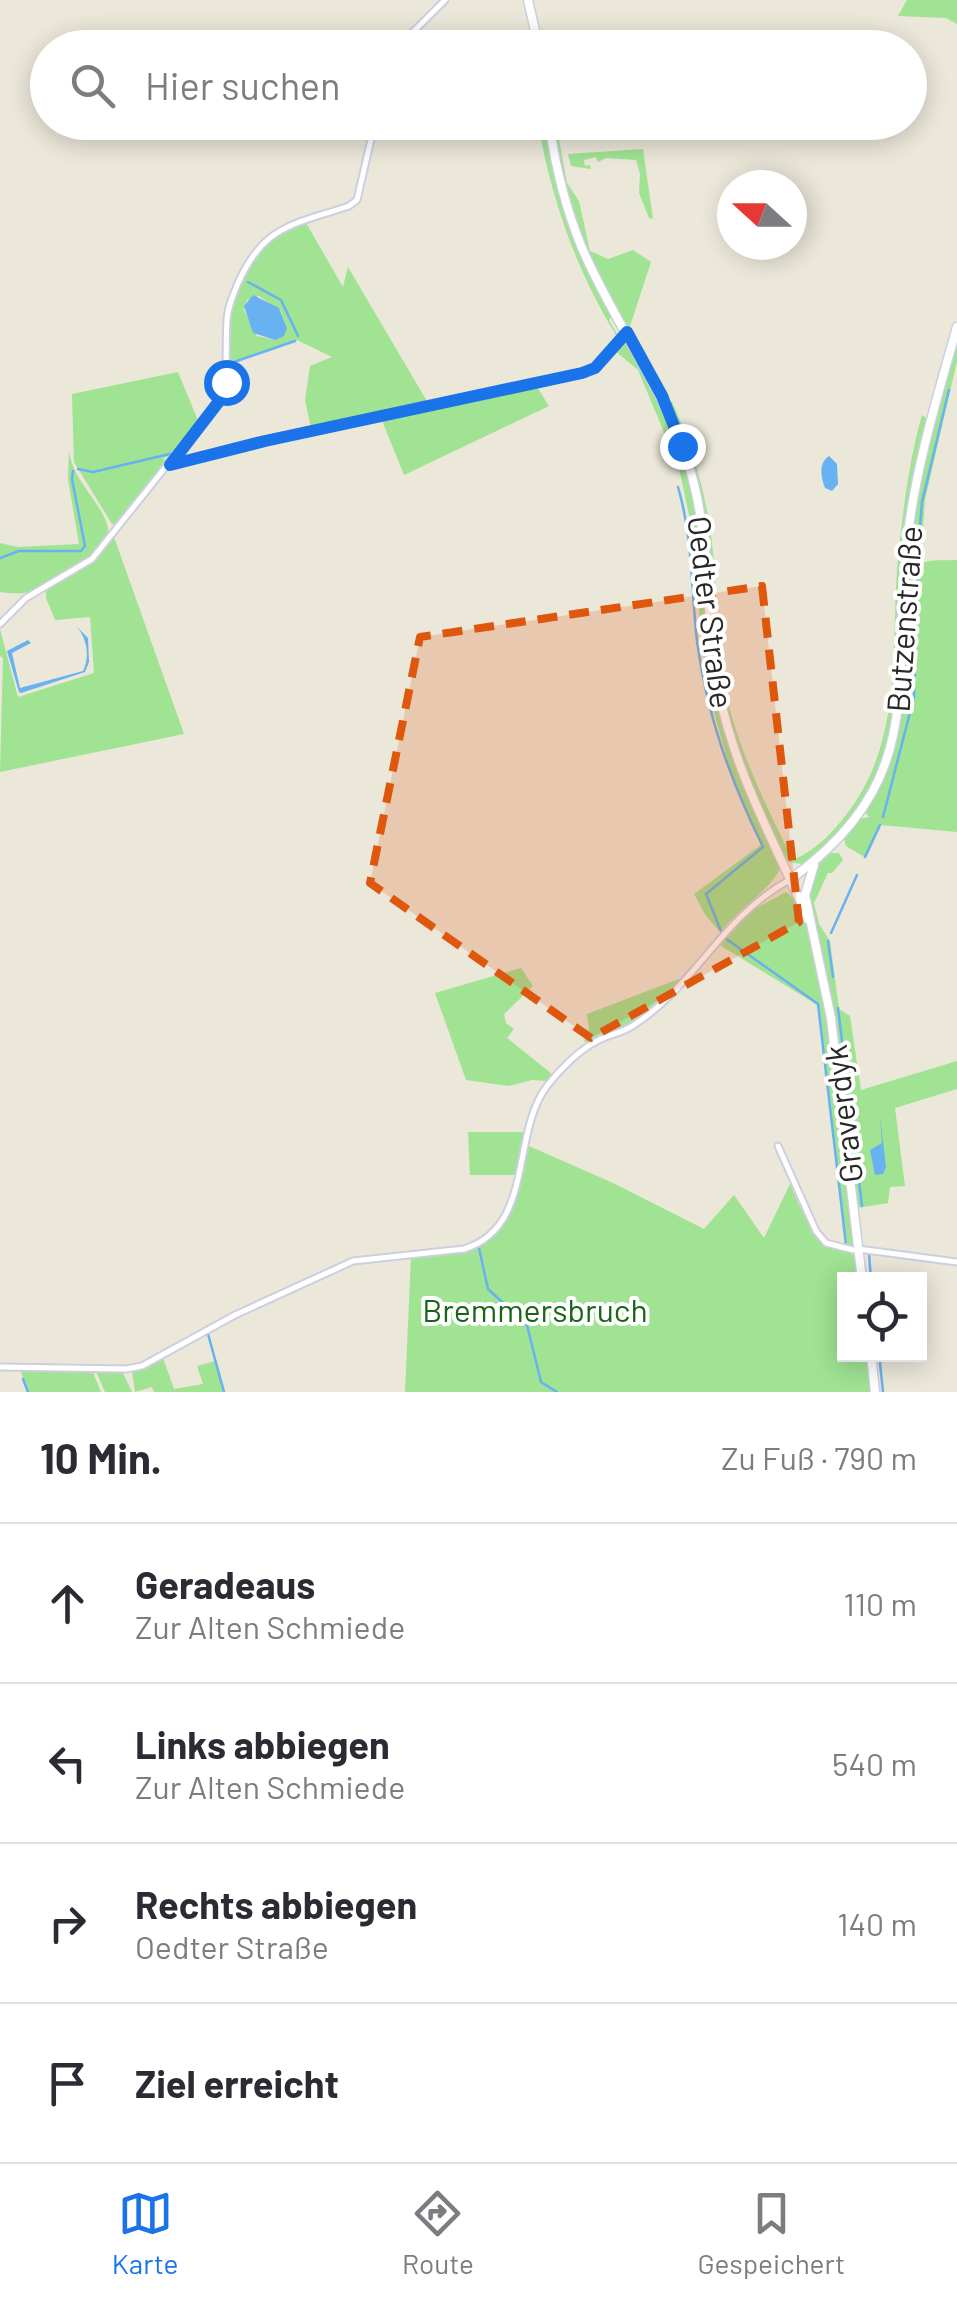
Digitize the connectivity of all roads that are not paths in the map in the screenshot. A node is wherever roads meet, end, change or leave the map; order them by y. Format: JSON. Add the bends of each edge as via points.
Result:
{"nodes":[{"id":1,"x":445,"y":0,"type":"edge"},
{"id":2,"x":528,"y":0,"type":"edge"},
{"id":3,"x":415,"y":30,"type":"edge"},
{"id":4,"x":535,"y":30,"type":"edge"},
{"id":5,"x":371,"y":140,"type":"edge"},
{"id":6,"x":552,"y":140,"type":"edge"},
{"id":7,"x":957,"y":326,"type":"edge"},
{"id":8,"x":627,"y":332,"type":"junction"},
{"id":9,"x":170,"y":465,"type":"junction"},
{"id":10,"x":0,"y":624,"type":"edge"},
{"id":11,"x":816,"y":860,"type":"junction"},
{"id":12,"x":787,"y":881,"type":"junction"},
{"id":13,"x":808,"y":919,"type":"junction"},
{"id":14,"x":778,"y":1146,"type":"dead end"},
{"id":15,"x":855,"y":1250,"type":"junction"},
{"id":16,"x":957,"y":1262,"type":"edge"},
{"id":17,"x":860,"y":1272,"type":"edge"},
{"id":18,"x":872,"y":1362,"type":"edge"},
{"id":19,"x":0,"y":1367,"type":"edge"},
{"id":20,"x":876,"y":1392,"type":"edge"}],
"edges":[{"from":1,"to":3,"type":"street"},
{"from":2,"to":4,"type":"main road"},
{"from":5,"to":9,"type":"street","via":[[358,200],[278,231],[250,256],[226,316],[220,400]]},
{"from":6,"to":8,"type":"main road","name":"Oedter Straße","via":[[574,226]]},
{"from":7,"to":11,"type":"main road","name":"Butzenstraße","via":[[912,506],[901,698],[890,752],[860,813]]},
{"from":8,"to":9,"type":"street","via":[[595,368],[582,373]]},
{"from":8,"to":12,"type":"main road","name":"Oedter Straße","via":[[690,468],[724,712]]},
{"from":9,"to":10,"type":"street","via":[[92,559],[26,598]]},
{"from":11,"to":12,"type":"main road","name":"Butzenstraße"},
{"from":11,"to":13,"type":"main road","via":[[807,882]]},
{"from":12,"to":13,"type":"main road"},
{"from":12,"to":19,"type":"street","via":[[750,904],[688,979],[649,1013],[594,1042],[546,1087],[532,1113],[520,1177],[498,1229],[480,1244],[353,1261],[142,1366]]},
{"from":13,"to":15,"type":"main road","name":"Graverdyk","via":[[824,980]]},
{"from":14,"to":15,"type":"street","via":[[816,1231],[826,1243]]},
{"from":15,"to":16,"type":"street"},
{"from":15,"to":17,"type":"main road","name":"Graverdyk"},
{"from":18,"to":20,"type":"main road"}]}
